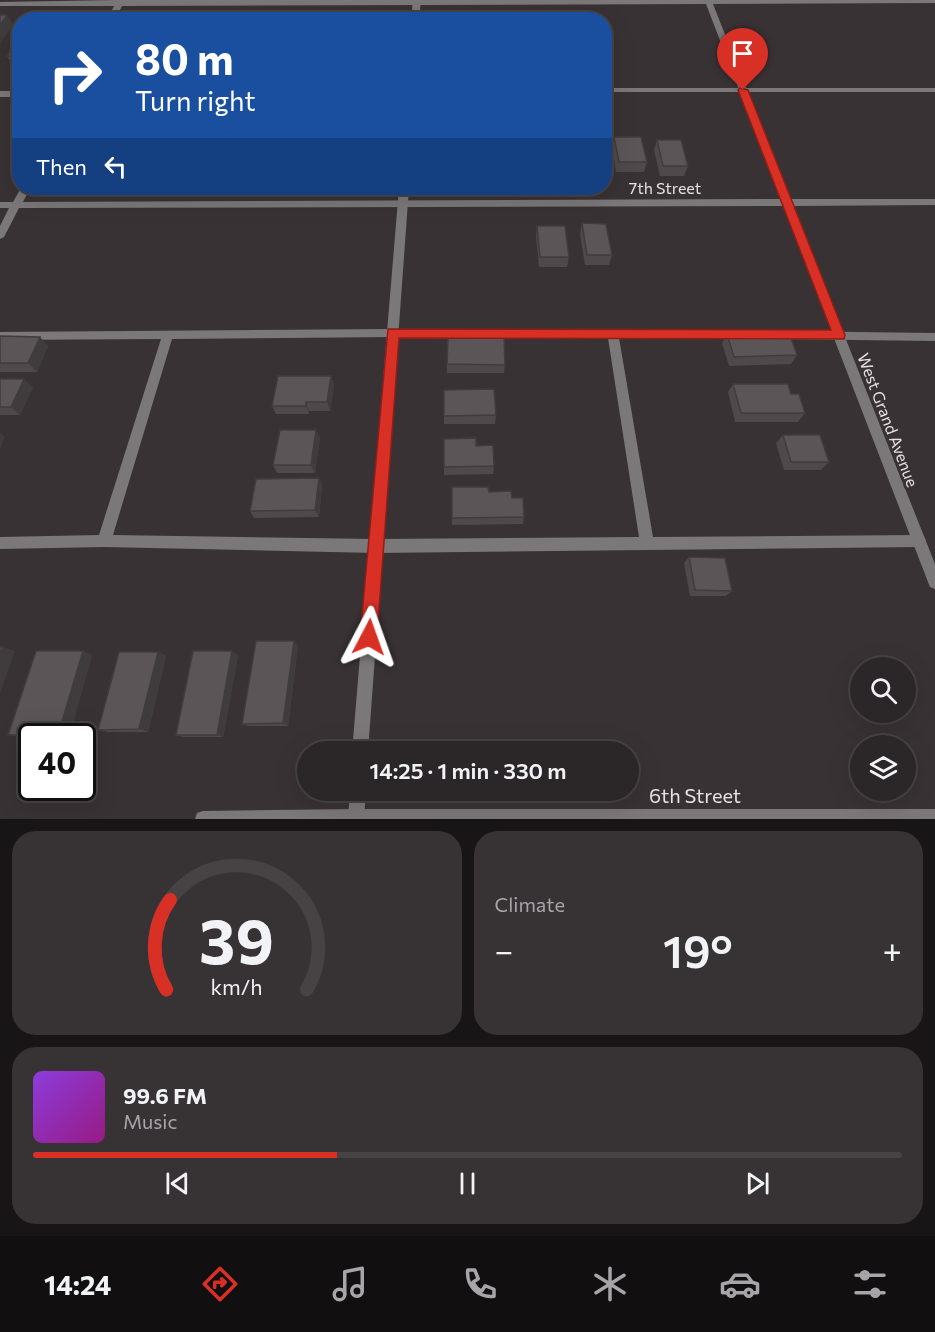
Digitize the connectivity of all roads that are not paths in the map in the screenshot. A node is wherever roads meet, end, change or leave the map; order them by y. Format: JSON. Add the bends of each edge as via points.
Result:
{"nodes":[{"id":1,"x":417,"y":1,"type":"edge"},
{"id":2,"x":708,"y":1,"type":"edge"},
{"id":3,"x":856,"y":1,"type":"edge"},
{"id":4,"x":935,"y":1,"type":"edge"},
{"id":5,"x":120,"y":2,"type":"edge"},
{"id":6,"x":0,"y":4,"type":"edge"},
{"id":7,"x":612,"y":90,"type":"edge"},
{"id":8,"x":743,"y":90,"type":"junction"},
{"id":9,"x":935,"y":90,"type":"edge"},
{"id":10,"x":21,"y":195,"type":"edge"},
{"id":11,"x":403,"y":195,"type":"edge"},
{"id":12,"x":935,"y":202,"type":"edge"},
{"id":13,"x":402,"y":203,"type":"junction"},
{"id":14,"x":786,"y":203,"type":"junction"},
{"id":15,"x":0,"y":205,"type":"edge"},
{"id":16,"x":16,"y":205,"type":"junction"},
{"id":17,"x":0,"y":235,"type":"edge"},
{"id":18,"x":393,"y":333,"type":"junction"},
{"id":19,"x":613,"y":334,"type":"junction"},
{"id":20,"x":168,"y":335,"type":"junction"},
{"id":21,"x":839,"y":335,"type":"junction"},
{"id":22,"x":0,"y":336,"type":"edge"},
{"id":23,"x":935,"y":337,"type":"edge"},
{"id":24,"x":104,"y":541,"type":"junction"},
{"id":25,"x":919,"y":541,"type":"junction"},
{"id":26,"x":0,"y":543,"type":"edge"},
{"id":27,"x":647,"y":543,"type":"junction"},
{"id":28,"x":375,"y":546,"type":"junction"},
{"id":29,"x":935,"y":582,"type":"edge"},
{"id":30,"x":361,"y":741,"type":"edge"},
{"id":31,"x":357,"y":801,"type":"edge"},
{"id":32,"x":935,"y":817,"type":"edge"},
{"id":33,"x":356,"y":818,"type":"edge"},
{"id":34,"x":204,"y":819,"type":"edge"}],
"edges":[{"from":1,"to":2,"type":"street"},
{"from":1,"to":5,"type":"street"},
{"from":2,"to":3,"type":"street"},
{"from":2,"to":8,"type":"street","name":"West Grand Avenue"},
{"from":3,"to":4,"type":"street"},
{"from":5,"to":6,"type":"street"},
{"from":7,"to":8,"type":"street"},
{"from":8,"to":9,"type":"street"},
{"from":8,"to":14,"type":"street","name":"West Grand Avenue"},
{"from":10,"to":16,"type":"street"},
{"from":11,"to":13,"type":"street"},
{"from":12,"to":14,"type":"street","name":"7th Street"},
{"from":13,"to":14,"type":"street","name":"7th Street"},
{"from":13,"to":16,"type":"street","name":"7th Street"},
{"from":13,"to":18,"type":"street"},
{"from":14,"to":21,"type":"street","name":"West Grand Avenue"},
{"from":15,"to":16,"type":"street","name":"7th Street"},
{"from":16,"to":17,"type":"street"},
{"from":18,"to":19,"type":"street"},
{"from":18,"to":20,"type":"street"},
{"from":18,"to":28,"type":"street"},
{"from":19,"to":21,"type":"street"},
{"from":19,"to":27,"type":"street"},
{"from":20,"to":22,"type":"street"},
{"from":20,"to":24,"type":"street"},
{"from":21,"to":23,"type":"street"},
{"from":21,"to":25,"type":"street","name":"West Grand Avenue"},
{"from":24,"to":26,"type":"street"},
{"from":24,"to":28,"type":"street"},
{"from":25,"to":27,"type":"street"},
{"from":25,"to":29,"type":"street","name":"West Grand Avenue"},
{"from":27,"to":28,"type":"street"},
{"from":28,"to":30,"type":"street"},
{"from":31,"to":33,"type":"street"},
{"from":32,"to":33,"type":"street","name":"6th Street"},
{"from":33,"to":34,"type":"street","name":"6th Street"}]}
